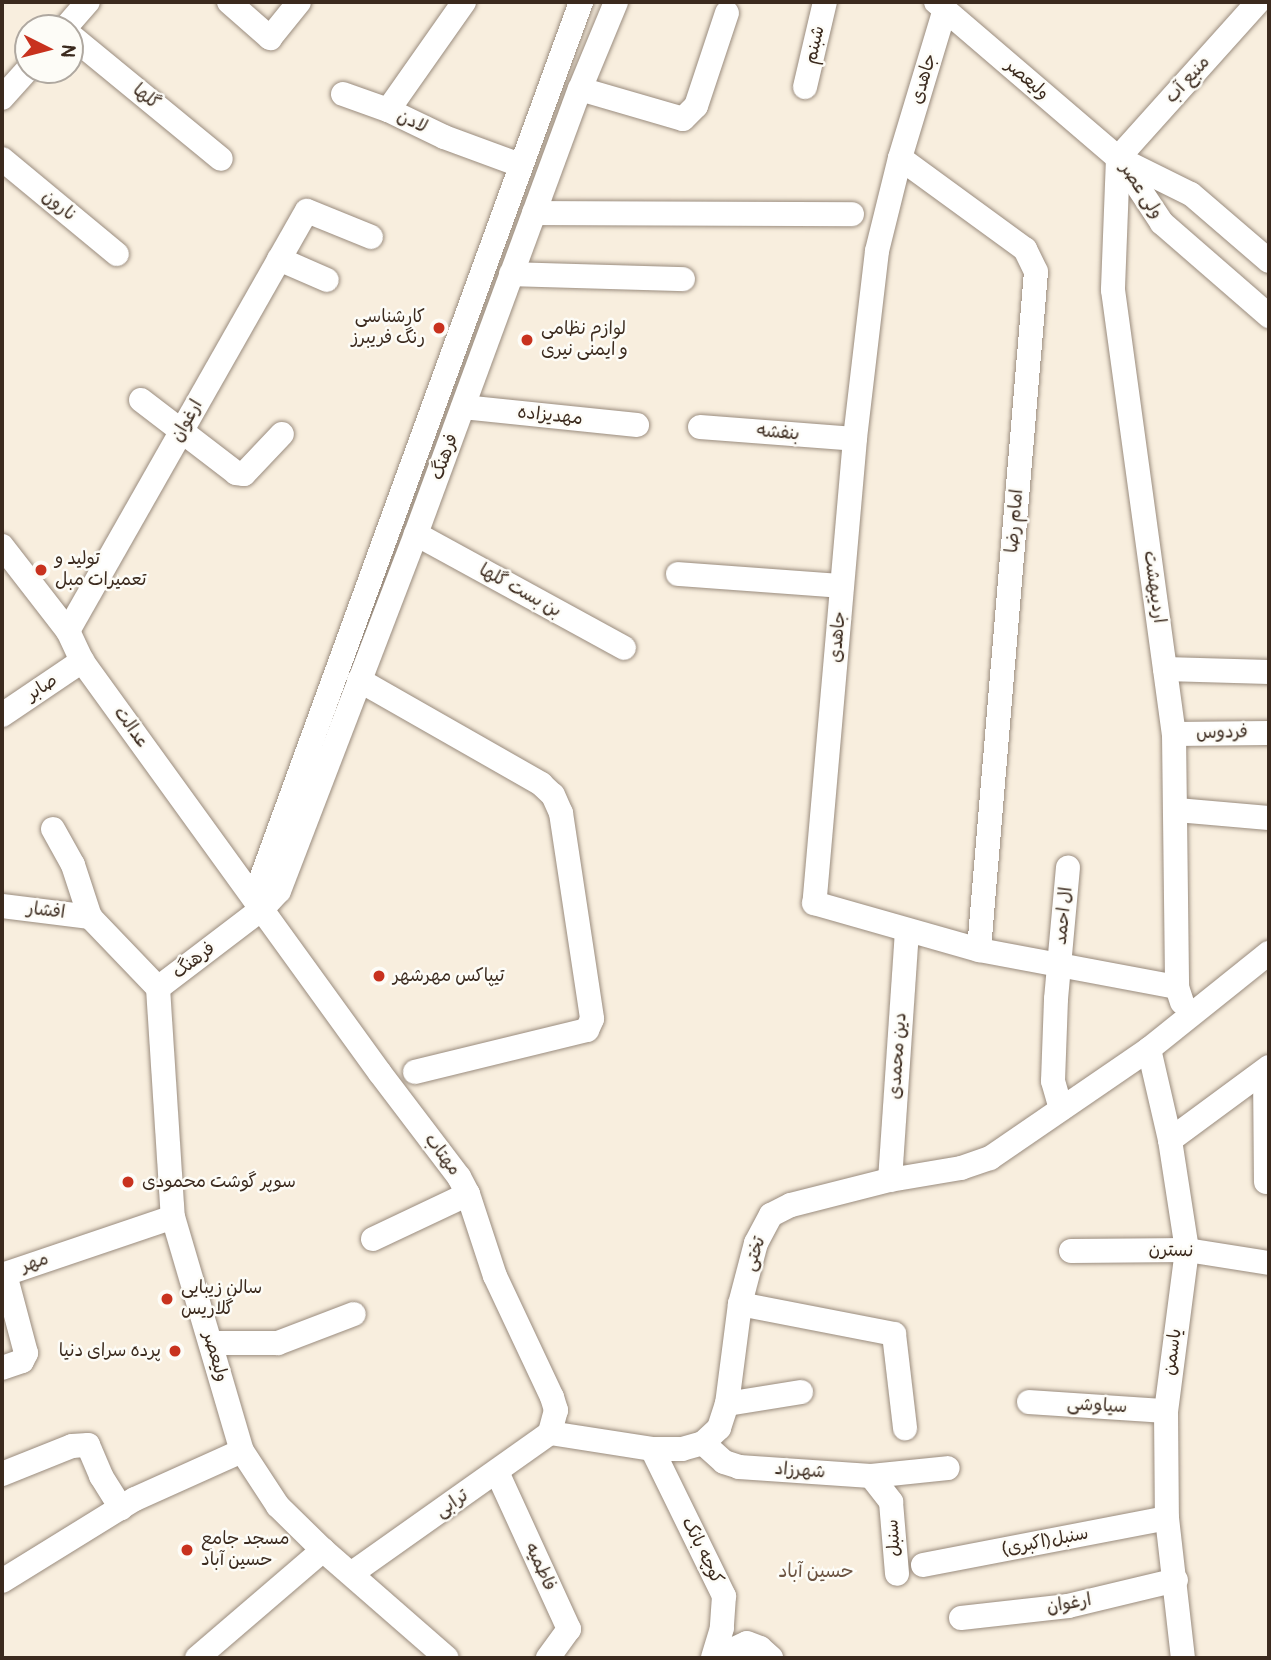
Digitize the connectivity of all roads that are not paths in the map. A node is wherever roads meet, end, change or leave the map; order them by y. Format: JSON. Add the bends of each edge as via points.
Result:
{"nodes":[{"id":1,"x":229,"y":2,"type":"edge"},
{"id":2,"x":299,"y":2,"type":"edge"},
{"id":3,"x":464,"y":2,"type":"edge"},
{"id":4,"x":581,"y":2,"type":"edge"},
{"id":5,"x":616,"y":2,"type":"edge"},
{"id":6,"x":825,"y":2,"type":"edge"},
{"id":7,"x":1258,"y":2,"type":"edge"},
{"id":8,"x":940,"y":6,"type":"edge"},
{"id":9,"x":727,"y":13,"type":"dead end"},
{"id":10,"x":84,"y":46,"type":"edge"},
{"id":11,"x":15,"y":84,"type":"edge"},
{"id":12,"x":805,"y":88,"type":"dead end"},
{"id":13,"x":580,"y":89,"type":"junction"},
{"id":14,"x":343,"y":94,"type":"dead end"},
{"id":15,"x":2,"y":98,"type":"edge"},
{"id":16,"x":388,"y":110,"type":"junction"},
{"id":17,"x":900,"y":158,"type":"junction"},
{"id":18,"x":1118,"y":158,"type":"junction"},
{"id":19,"x":2,"y":159,"type":"edge"},
{"id":20,"x":221,"y":159,"type":"dead end"},
{"id":21,"x":520,"y":165,"type":"junction"},
{"id":22,"x":534,"y":213,"type":"junction"},
{"id":23,"x":852,"y":214,"type":"dead end"},
{"id":24,"x":371,"y":237,"type":"dead end"},
{"id":25,"x":117,"y":254,"type":"dead end"},
{"id":26,"x":279,"y":259,"type":"junction"},
{"id":27,"x":1269,"y":261,"type":"edge"},
{"id":28,"x":511,"y":274,"type":"junction"},
{"id":29,"x":683,"y":279,"type":"dead end"},
{"id":30,"x":327,"y":280,"type":"dead end"},
{"id":31,"x":1269,"y":316,"type":"edge"},
{"id":32,"x":141,"y":400,"type":"dead end"},
{"id":33,"x":463,"y":407,"type":"junction"},
{"id":34,"x":637,"y":425,"type":"dead end"},
{"id":35,"x":701,"y":427,"type":"dead end"},
{"id":36,"x":181,"y":431,"type":"junction"},
{"id":37,"x":282,"y":434,"type":"dead end"},
{"id":38,"x":855,"y":439,"type":"junction"},
{"id":39,"x":416,"y":534,"type":"junction"},
{"id":40,"x":3,"y":551,"type":"edge"},
{"id":41,"x":678,"y":574,"type":"dead end"},
{"id":42,"x":842,"y":586,"type":"junction"},
{"id":43,"x":68,"y":631,"type":"junction"},
{"id":44,"x":624,"y":648,"type":"dead end"},
{"id":45,"x":82,"y":661,"type":"junction"},
{"id":46,"x":1165,"y":669,"type":"junction"},
{"id":47,"x":1269,"y":671,"type":"edge"},
{"id":48,"x":359,"y":680,"type":"junction"},
{"id":49,"x":2,"y":715,"type":"edge"},
{"id":50,"x":1269,"y":733,"type":"edge"},
{"id":51,"x":1174,"y":734,"type":"junction"},
{"id":52,"x":1177,"y":810,"type":"junction"},
{"id":53,"x":1269,"y":818,"type":"edge"},
{"id":54,"x":53,"y":829,"type":"dead end"},
{"id":55,"x":1068,"y":868,"type":"dead end"},
{"id":56,"x":2,"y":906,"type":"edge"},
{"id":57,"x":263,"y":908,"type":"junction"},
{"id":58,"x":90,"y":917,"type":"junction"},
{"id":59,"x":907,"y":931,"type":"junction"},
{"id":60,"x":979,"y":950,"type":"junction"},
{"id":61,"x":1269,"y":953,"type":"edge"},
{"id":62,"x":1059,"y":964,"type":"junction"},
{"id":63,"x":1177,"y":987,"type":"junction"},
{"id":64,"x":158,"y":988,"type":"junction"},
{"id":65,"x":1187,"y":1017,"type":"junction"},
{"id":66,"x":1149,"y":1049,"type":"junction"},
{"id":67,"x":1267,"y":1069,"type":"edge"},
{"id":68,"x":415,"y":1072,"type":"dead end"},
{"id":69,"x":1061,"y":1110,"type":"junction"},
{"id":70,"x":1170,"y":1140,"type":"junction"},
{"id":71,"x":890,"y":1181,"type":"junction"},
{"id":72,"x":1266,"y":1182,"type":"dead end"},
{"id":73,"x":468,"y":1194,"type":"junction"},
{"id":74,"x":173,"y":1217,"type":"junction"},
{"id":75,"x":373,"y":1239,"type":"dead end"},
{"id":76,"x":1187,"y":1250,"type":"junction"},
{"id":77,"x":1071,"y":1251,"type":"dead end"},
{"id":78,"x":1269,"y":1263,"type":"edge"},
{"id":79,"x":740,"y":1304,"type":"junction"},
{"id":80,"x":354,"y":1314,"type":"dead end"},
{"id":81,"x":211,"y":1343,"type":"junction"},
{"id":82,"x":2,"y":1368,"type":"edge"},
{"id":83,"x":801,"y":1392,"type":"dead end"},
{"id":84,"x":1029,"y":1402,"type":"dead end"},
{"id":85,"x":727,"y":1404,"type":"junction"},
{"id":86,"x":1166,"y":1411,"type":"junction"},
{"id":87,"x":905,"y":1428,"type":"dead end"},
{"id":88,"x":550,"y":1433,"type":"junction"},
{"id":89,"x":703,"y":1443,"type":"junction"},
{"id":90,"x":652,"y":1449,"type":"junction"},
{"id":91,"x":243,"y":1451,"type":"junction"},
{"id":92,"x":948,"y":1468,"type":"dead end"},
{"id":93,"x":497,"y":1472,"type":"junction"},
{"id":94,"x":2,"y":1474,"type":"edge"},
{"id":95,"x":871,"y":1476,"type":"junction"},
{"id":96,"x":121,"y":1508,"type":"junction"},
{"id":97,"x":1167,"y":1518,"type":"junction"},
{"id":98,"x":323,"y":1549,"type":"junction"},
{"id":99,"x":923,"y":1565,"type":"dead end"},
{"id":100,"x":352,"y":1573,"type":"junction"},
{"id":101,"x":897,"y":1574,"type":"dead end"},
{"id":102,"x":1176,"y":1580,"type":"junction"},
{"id":103,"x":2,"y":1581,"type":"edge"},
{"id":104,"x":961,"y":1618,"type":"dead end"},
{"id":105,"x":197,"y":1658,"type":"edge"},
{"id":106,"x":447,"y":1658,"type":"edge"},
{"id":107,"x":548,"y":1658,"type":"edge"},
{"id":108,"x":714,"y":1658,"type":"edge"},
{"id":109,"x":771,"y":1658,"type":"edge"},
{"id":110,"x":1183,"y":1658,"type":"edge"}],
"edges":[{"from":1,"to":2,"type":"street","via":[[270,38]]},
{"from":3,"to":16,"type":"street","name":"لادن"},
{"from":4,"to":21,"type":"street","name":"فرهنگ"},
{"from":5,"to":13,"type":"street","name":"فرهنگ"},
{"from":6,"to":12,"type":"street","name":"شبنم"},
{"from":7,"to":18,"type":"street","name":"منبع آب"},
{"from":8,"to":17,"type":"street","name":"جاهدی"},
{"from":8,"to":18,"type":"street","name":"ولیعصر"},
{"from":9,"to":13,"type":"street","via":[[696,106],[683,118]]},
{"from":10,"to":20,"type":"street","name":"گلها"},
{"from":11,"to":15,"type":"street"},
{"from":13,"to":22,"type":"street","name":"فرهنگ"},
{"from":14,"to":16,"type":"street"},
{"from":16,"to":21,"type":"street","name":"لادن","via":[[443,137]]},
{"from":17,"to":38,"type":"street","name":"جاهدی","via":[[877,251]]},
{"from":17,"to":60,"type":"street","name":"امام رضا","via":[[1025,249],[1036,272]]},
{"from":18,"to":27,"type":"street","name":"ولی عصر","via":[[1191,194]]},
{"from":18,"to":31,"type":"street","name":"ولی عصر","via":[[1161,223]]},
{"from":18,"to":46,"type":"street","name":"اردیبهشت","via":[[1113,290]]},
{"from":19,"to":25,"type":"street","name":"نارون"},
{"from":21,"to":57,"type":"street","name":"فرهنگ","via":[[261,879]]},
{"from":22,"to":23,"type":"street"},
{"from":22,"to":28,"type":"street","name":"فرهنگ"},
{"from":24,"to":26,"type":"street","name":"ارغوان","via":[[307,211]]},
{"from":26,"to":30,"type":"street"},
{"from":26,"to":36,"type":"street","name":"ارغوان"},
{"from":28,"to":29,"type":"street"},
{"from":28,"to":33,"type":"street","name":"فرهنگ"},
{"from":32,"to":36,"type":"street"},
{"from":33,"to":34,"type":"street","name":"مهدیزاده"},
{"from":33,"to":39,"type":"street","name":"فرهنگ"},
{"from":35,"to":38,"type":"street","name":"بنفشه"},
{"from":36,"to":37,"type":"street","via":[[228,469],[243,474]]},
{"from":36,"to":43,"type":"street","name":"ارغوان"},
{"from":38,"to":42,"type":"street","name":"جاهدی"},
{"from":39,"to":44,"type":"street","name":"بن بست گلها"},
{"from":39,"to":48,"type":"street","name":"فرهنگ"},
{"from":40,"to":43,"type":"street","name":"عدالت"},
{"from":41,"to":42,"type":"street"},
{"from":42,"to":59,"type":"street","name":"جاهدی","via":[[814,903]]},
{"from":43,"to":45,"type":"street","name":"عدالت"},
{"from":45,"to":49,"type":"street","name":"صابر"},
{"from":45,"to":57,"type":"street","name":"عدالت"},
{"from":46,"to":47,"type":"street"},
{"from":46,"to":51,"type":"street","name":"اردیبهشت"},
{"from":48,"to":57,"type":"street","name":"فرهنگ","via":[[279,891]]},
{"from":48,"to":68,"type":"street","via":[[553,795],[561,813],[593,1019],[587,1030]]},
{"from":50,"to":51,"type":"street","name":"فردوس"},
{"from":51,"to":52,"type":"street","name":"اردیبهشت"},
{"from":52,"to":53,"type":"street"},
{"from":52,"to":63,"type":"street","name":"اردیبهشت"},
{"from":54,"to":58,"type":"street","via":[[73,865]]},
{"from":55,"to":62,"type":"street","name":"ال احمد"},
{"from":56,"to":58,"type":"street","name":"افشار"},
{"from":57,"to":64,"type":"street","name":"فرهنگ"},
{"from":57,"to":73,"type":"street","name":"مهتاب"},
{"from":58,"to":64,"type":"street"},
{"from":59,"to":60,"type":"street","name":"جاهدی"},
{"from":59,"to":71,"type":"street","name":"دین محمدی"},
{"from":60,"to":62,"type":"street","name":"جاهدی"},
{"from":61,"to":65,"type":"street","name":"تختی"},
{"from":62,"to":63,"type":"street","name":"جاهدی"},
{"from":62,"to":69,"type":"street","via":[[1054,1081]]},
{"from":63,"to":65,"type":"street","name":"اردیبهشت"},
{"from":64,"to":74,"type":"street","name":"ولیعصر"},
{"from":65,"to":66,"type":"street","name":"تختی"},
{"from":66,"to":69,"type":"street","name":"تختی"},
{"from":66,"to":70,"type":"street","name":"یاسمن"},
{"from":67,"to":70,"type":"street"},
{"from":67,"to":72,"type":"street"},
{"from":69,"to":71,"type":"street","name":"تختی","via":[[990,1158]]},
{"from":70,"to":76,"type":"street","name":"یاسمن"},
{"from":71,"to":79,"type":"street","name":"تختی","via":[[791,1205],[771,1215],[756,1243]]},
{"from":73,"to":75,"type":"street"},
{"from":73,"to":88,"type":"street","name":"مهتاب","via":[[495,1276],[552,1397],[556,1410]]},
{"from":74,"to":81,"type":"street","name":"ولیعصر"},
{"from":74,"to":82,"type":"street","name":"مهر","via":[[5,1274],[26,1353],[22,1361]]},
{"from":76,"to":77,"type":"street","name":"نسترن"},
{"from":76,"to":78,"type":"street","name":"نسترن"},
{"from":76,"to":86,"type":"street","name":"یاسمن"},
{"from":79,"to":85,"type":"street","name":"تختی"},
{"from":79,"to":87,"type":"street","via":[[894,1334]]},
{"from":80,"to":81,"type":"street","via":[[278,1343]]},
{"from":81,"to":91,"type":"street","name":"ولیعصر"},
{"from":83,"to":85,"type":"street"},
{"from":84,"to":86,"type":"street","name":"سیاوشی"},
{"from":85,"to":89,"type":"street","name":"تختی","via":[[719,1428]]},
{"from":86,"to":97,"type":"street","name":"یاسمن"},
{"from":88,"to":90,"type":"street"},
{"from":88,"to":93,"type":"street","name":"ترابی"},
{"from":89,"to":90,"type":"street","via":[[682,1449]]},
{"from":89,"to":95,"type":"street","name":"شهرزاد","via":[[724,1462],[738,1466]]},
{"from":90,"to":108,"type":"street","name":"کوچه بانک","via":[[724,1596]]},
{"from":91,"to":96,"type":"street"},
{"from":91,"to":98,"type":"street","name":"ولیعصر","via":[[278,1506]]},
{"from":92,"to":95,"type":"street","name":"شهرزاد"},
{"from":93,"to":100,"type":"street","name":"ترابی"},
{"from":93,"to":107,"type":"street","name":"فاطمیه","via":[[569,1629]]},
{"from":94,"to":96,"type":"street","via":[[72,1446],[88,1445],[100,1476]]},
{"from":95,"to":101,"type":"street","name":"سنبل","via":[[891,1502]]},
{"from":96,"to":103,"type":"street"},
{"from":97,"to":99,"type":"street","name":"سنبل(اکبری)"},
{"from":97,"to":102,"type":"street","name":"یاسمن"},
{"from":98,"to":100,"type":"street","name":"ولیعصر"},
{"from":98,"to":105,"type":"street"},
{"from":100,"to":106,"type":"street","name":"ولیعصر"},
{"from":102,"to":104,"type":"street","name":"ارغوان","via":[[1068,1605]]},
{"from":102,"to":110,"type":"street","name":"یاسمن"},
{"from":108,"to":109,"type":"street","via":[[747,1643]]}]}
